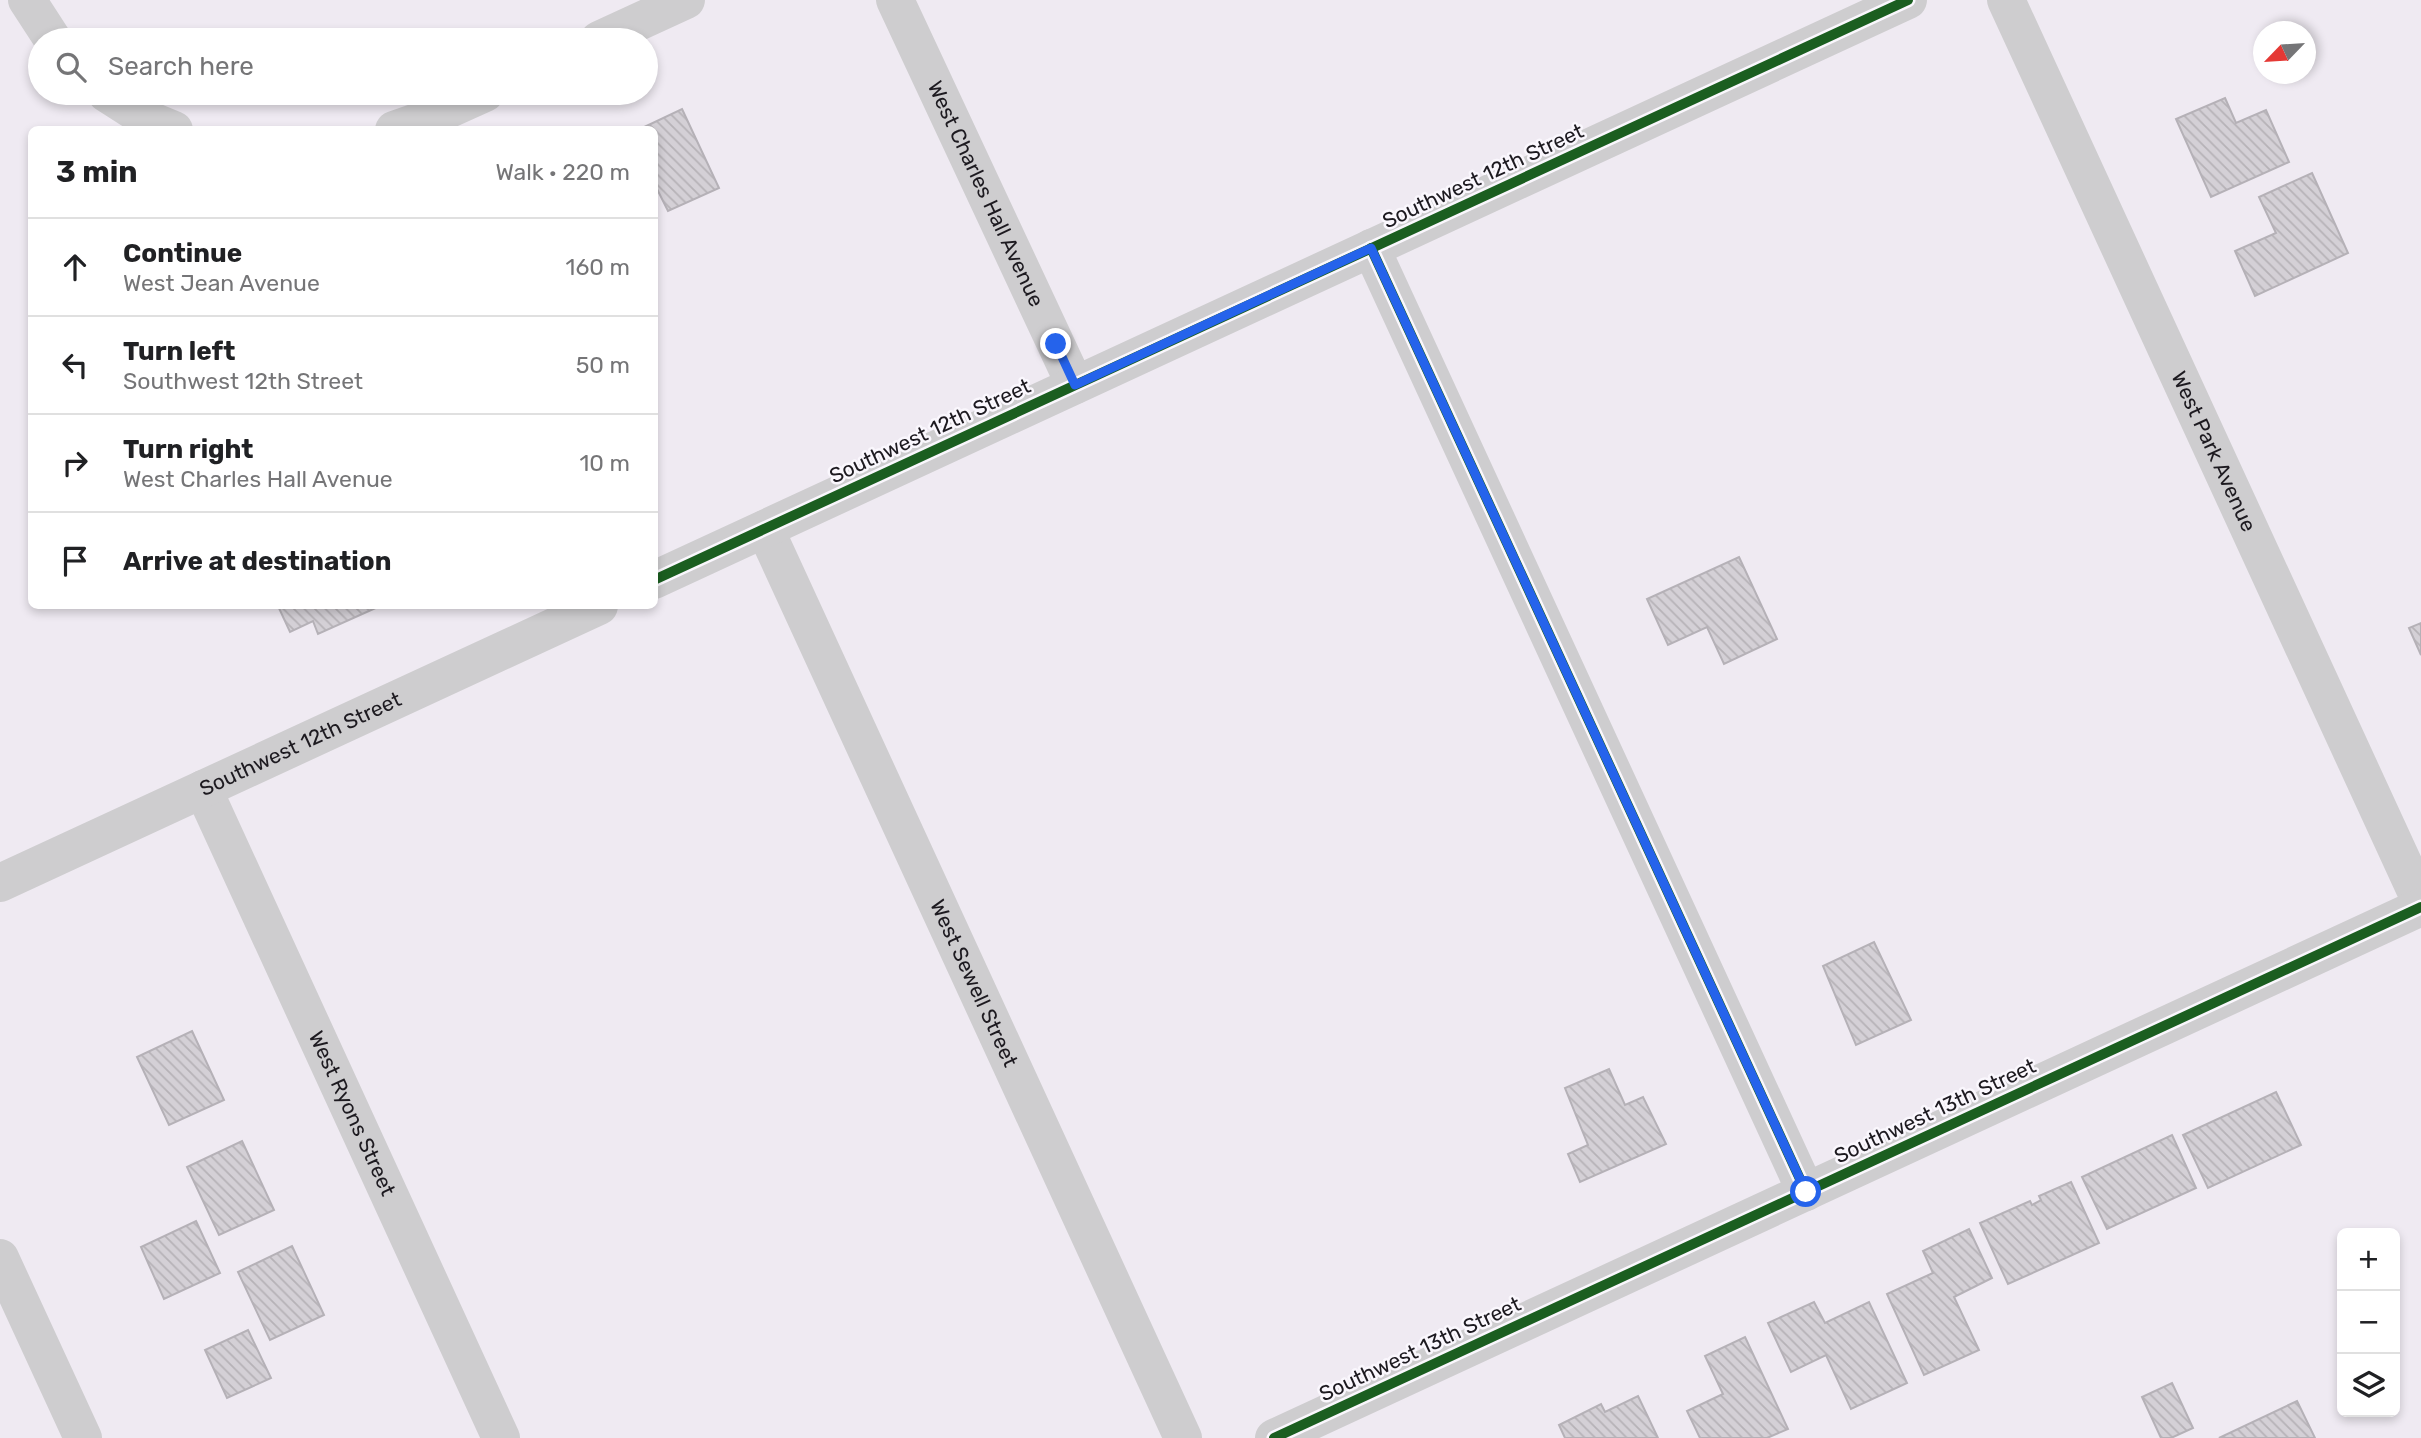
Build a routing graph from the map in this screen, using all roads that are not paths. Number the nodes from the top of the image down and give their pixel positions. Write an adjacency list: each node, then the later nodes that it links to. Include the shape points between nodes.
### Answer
1 (27, 0): 6 (street)
2 (687, 0): 7 (street)
3 (895, 0): 13 (street, West Charles Hall Avenue)
4 (1908, 0): 12 (street, Southwest 12th Street)
5 (2006, 0): 19 (street, West Park Avenue)
6 (45, 28)
7 (625, 28)
8 (123, 105): 10 (street)
9 (458, 105): 11 (street)
10 (153, 126)
11 (405, 126)
12 (1371, 248): 13 (street, Southwest 12th Street); 21 (street)
13 (1075, 385): 14 (street, Southwest 12th Street)
14 (765, 529): 15 (street, Southwest 12th Street); 25 (street, West Sewell Street)
15 (658, 578)
16 (593, 609): 17 (street, Southwest 12th Street)
17 (203, 789): 18 (street, Southwest 12th Street); 24 (street, West Ryons Street)
18 (0, 883)
19 (2421, 902)
20 (2421, 907): 21 (street, Southwest 13th Street)
21 (1806, 1192): 26 (street, Southwest 13th Street)
22 (0, 1258): 23 (street)
23 (83, 1438)
24 (501, 1438)
25 (1183, 1438)
26 (1274, 1438)

